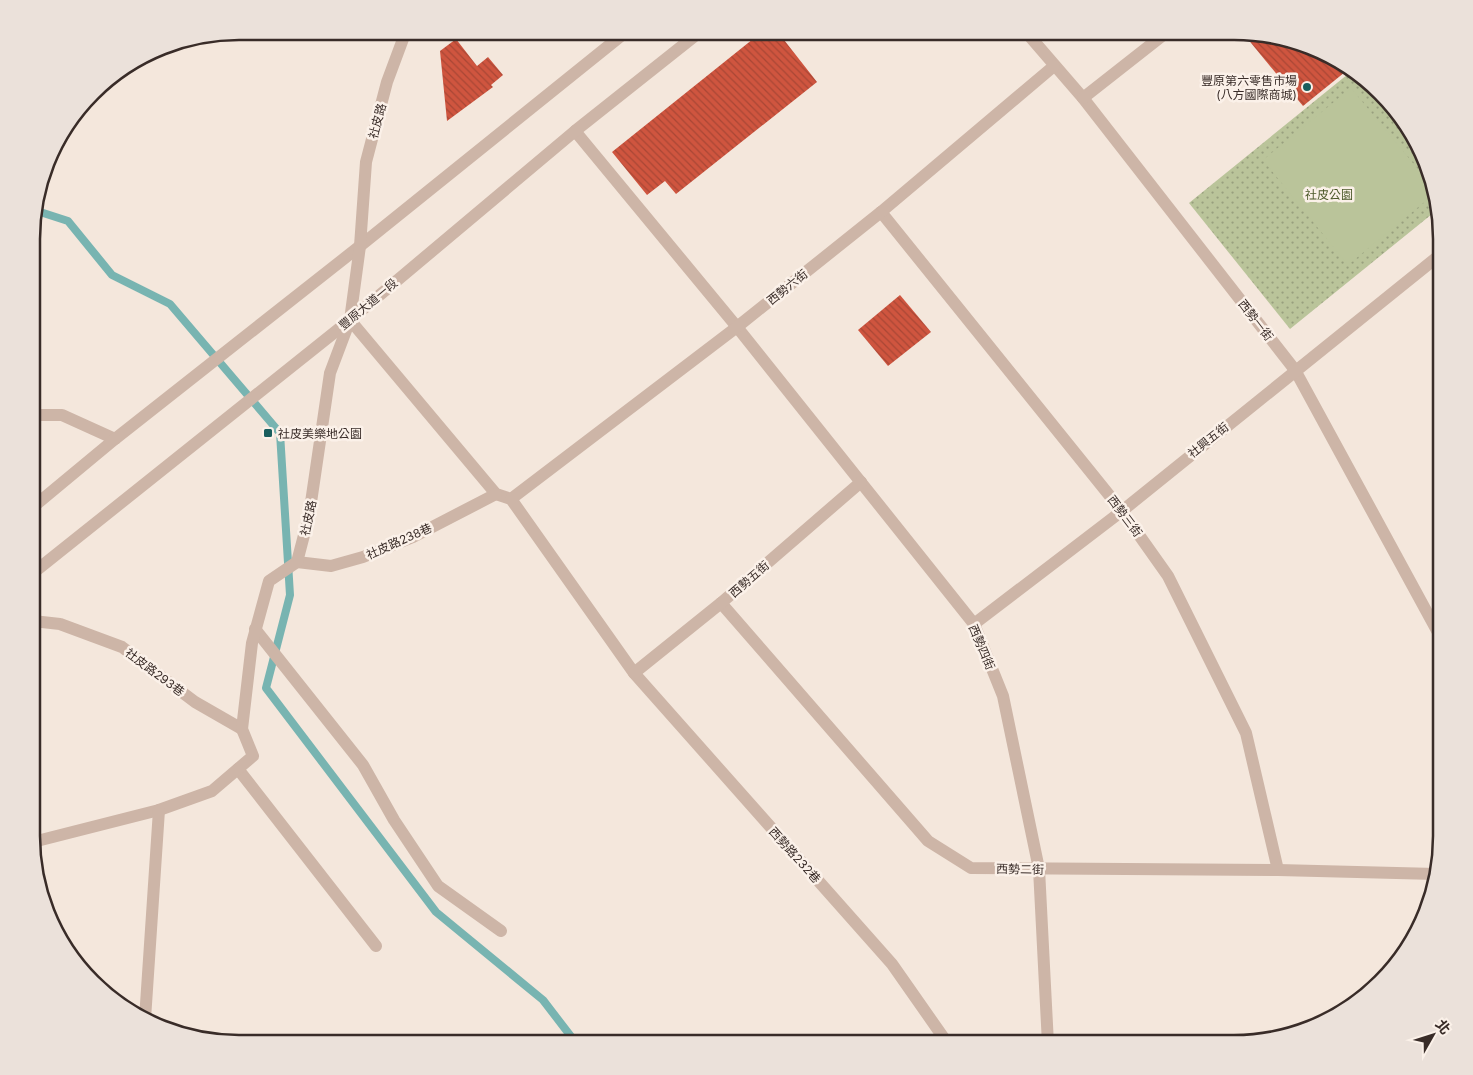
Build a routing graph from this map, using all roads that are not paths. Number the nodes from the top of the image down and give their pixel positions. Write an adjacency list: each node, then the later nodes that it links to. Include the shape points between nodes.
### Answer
1 (403, 40): 10 (street, 社皮路, via 366,162)
2 (616, 40): 10 (street)
3 (691, 40): 8 (street, 豐原大道一段)
4 (1033, 40): 6 (street, 西勢一街)
5 (1156, 40): 7 (street)
6 (1054, 66): 7 (street, 西勢一街); 9 (street, 西勢六街)
7 (1083, 98): 14 (street, 西勢一街)
8 (575, 131): 12 (street, 豐原大道一段); 13 (street, 西勢四街)
9 (881, 212): 13 (street, 西勢六街); 21 (street, 西勢三街)
10 (360, 246): 12 (street, 社皮路); 16 (street)
11 (1433, 260): 14 (street, 社興五街)
12 (350, 320): 18 (street); 22 (street, 社皮路, via 330,373 310,516); 23 (street, 豐原大道一段)
13 (736, 327): 17 (street, 西勢四街); 19 (street, 西勢六街)
14 (1295, 370): 21 (street, 社興五街); 26 (street, 西勢一街)
15 (40, 415): 16 (street, via 62,415)
16 (115, 439): 20 (street)
17 (861, 482): 24 (street, 西勢五街); 27 (street, 西勢四街)
18 (496, 494): 19 (street); 22 (street, 社皮路238巷, via 413,537 363,557 331,566)
19 (512, 499): 29 (street, 西勢路232巷)
20 (40, 501)
21 (1122, 510): 27 (street, 社興五街); 35 (street, 西勢三街, via 1168,576 1246,733)
22 (297, 562): 28 (street, via 269,582)
23 (40, 567)
24 (721, 603): 29 (street, 西勢五街); 34 (street, 西勢二街, via 928,841 970,868)
25 (40, 622): 30 (street, 社皮路293巷, via 60,624 122,647 195,702)
26 (1433, 623)
27 (974, 624): 34 (street, 西勢四街, via 1003,696)
28 (255, 629): 30 (street); 37 (street, via 363,765 394,820 438,886)
29 (634, 673): 40 (street, 西勢路232巷, via 892,964)
30 (242, 729): 31 (street, via 253,756)
31 (238, 769): 32 (street, via 212,791); 38 (street)
32 (159, 810): 33 (street); 39 (street)
33 (40, 840)
34 (1039, 869): 35 (street, 西勢二街); 41 (street, 西勢四街)
35 (1278, 870): 36 (street, 西勢二街)
36 (1429, 874)
37 (501, 931)
38 (376, 946)
39 (146, 1011)
40 (942, 1035)
41 (1048, 1035)

